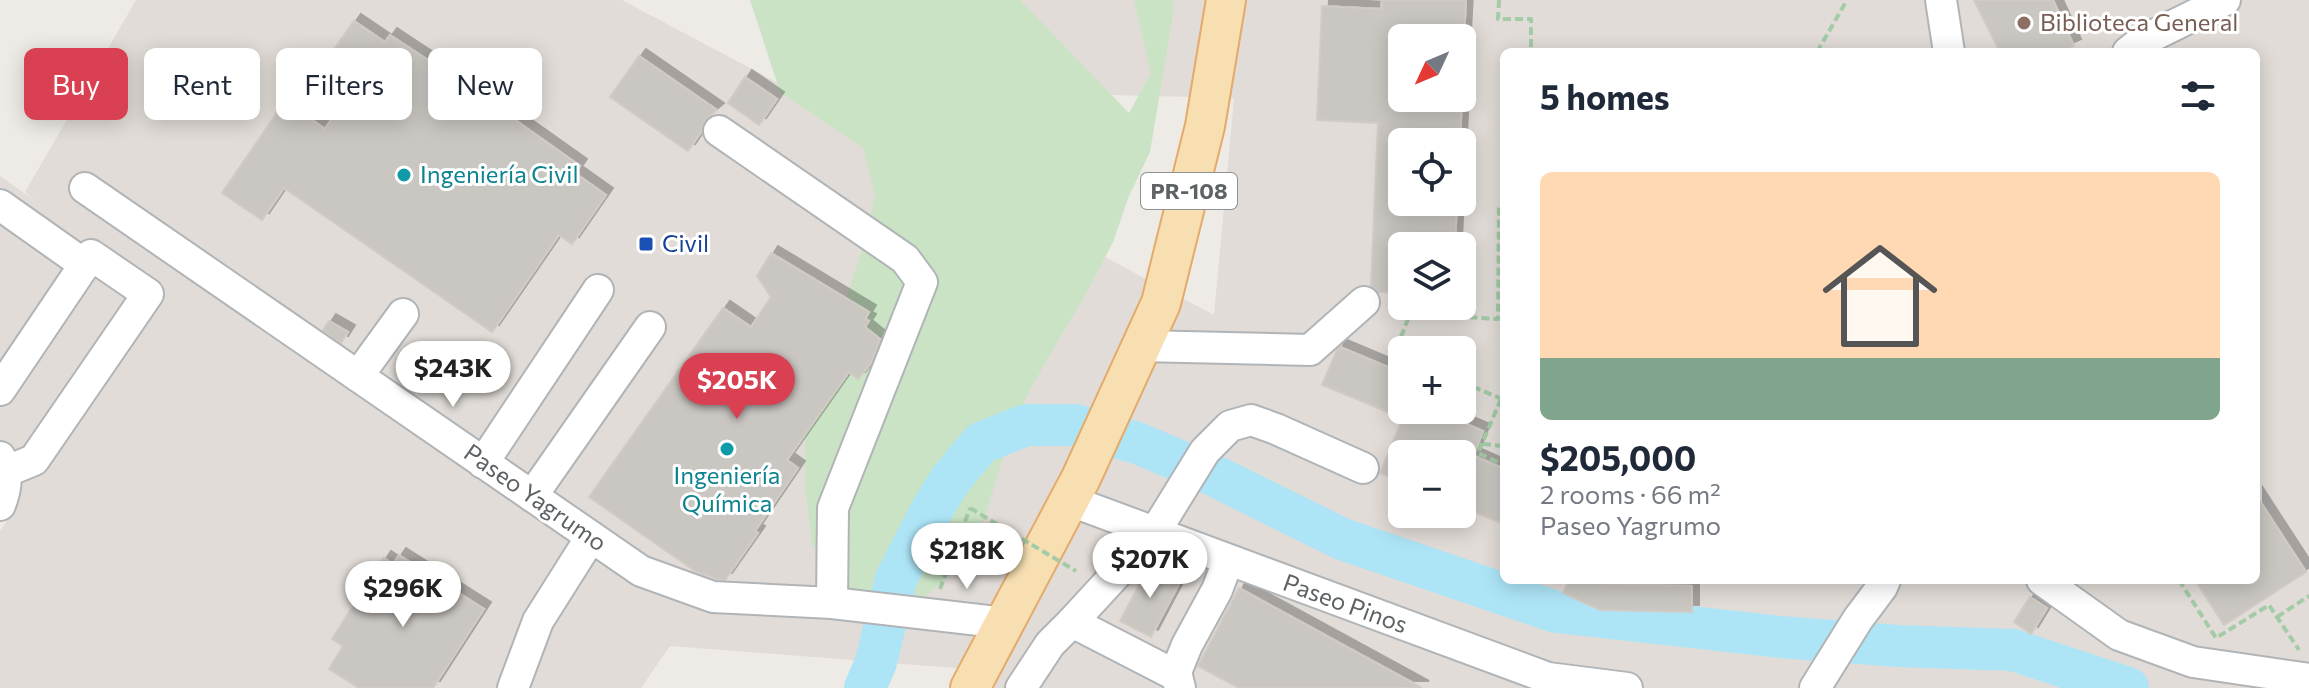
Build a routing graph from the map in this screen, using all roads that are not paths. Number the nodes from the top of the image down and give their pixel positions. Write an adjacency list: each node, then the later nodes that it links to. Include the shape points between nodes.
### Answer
1 (1226, 0): 14 (main road, PR-108, via 1205,126 1161,303)
2 (1941, 0): 4 (street)
3 (2225, 0): 5 (street)
4 (1948, 48)
5 (2133, 48)
6 (719, 131): 28 (street, via 905,259 922,282 833,508)
7 (85, 188): 15 (street, Paseo Yagrumo)
8 (0, 205): 9 (street)
9 (85, 265): 16 (street); 18 (street, via 91,255 148,294 34,460)
10 (598, 290): 17 (street)
11 (1364, 302): 14 (street, via 1310,350)
12 (403, 314): 15 (street)
13 (650, 327): 21 (street)
14 (1135, 360): 20 (main road, PR-108)
15 (358, 376): 17 (street, Paseo Yagrumo)
16 (0, 390)
17 (483, 463): 21 (street, Paseo Yagrumo)
18 (3, 464): 22 (street, via 6,490)
19 (1363, 468): 23 (street, via 1251,420 1230,426 1205,451)
20 (1074, 489): 23 (street, Paseo Pinos); 30 (main road, PR-108)
21 (532, 496): 24 (street, Paseo Yagrumo)
22 (0, 505)
23 (1155, 532): 25 (street, Paseo Pinos); 29 (street)
24 (591, 537): 28 (street, Paseo Yagrumo, via 641,571 713,597); 34 (street, via 538,621)
25 (1228, 561): 32 (street, via 1176,672); 37 (street, Paseo Pinos, via 1548,678)
26 (1887, 584): 33 (street, via 1858,619)
27 (2048, 584): 31 (street, via 2119,635 2193,662)
28 (832, 603): 30 (street, Paseo Yagrumo)
29 (1072, 622): 32 (street); 36 (street)
30 (1005, 623): 35 (main road, PR-108)
31 (2305, 679)
32 (1179, 682)
33 (1817, 685)
34 (513, 688)
35 (970, 688)
36 (1021, 688)
37 (1627, 688)

